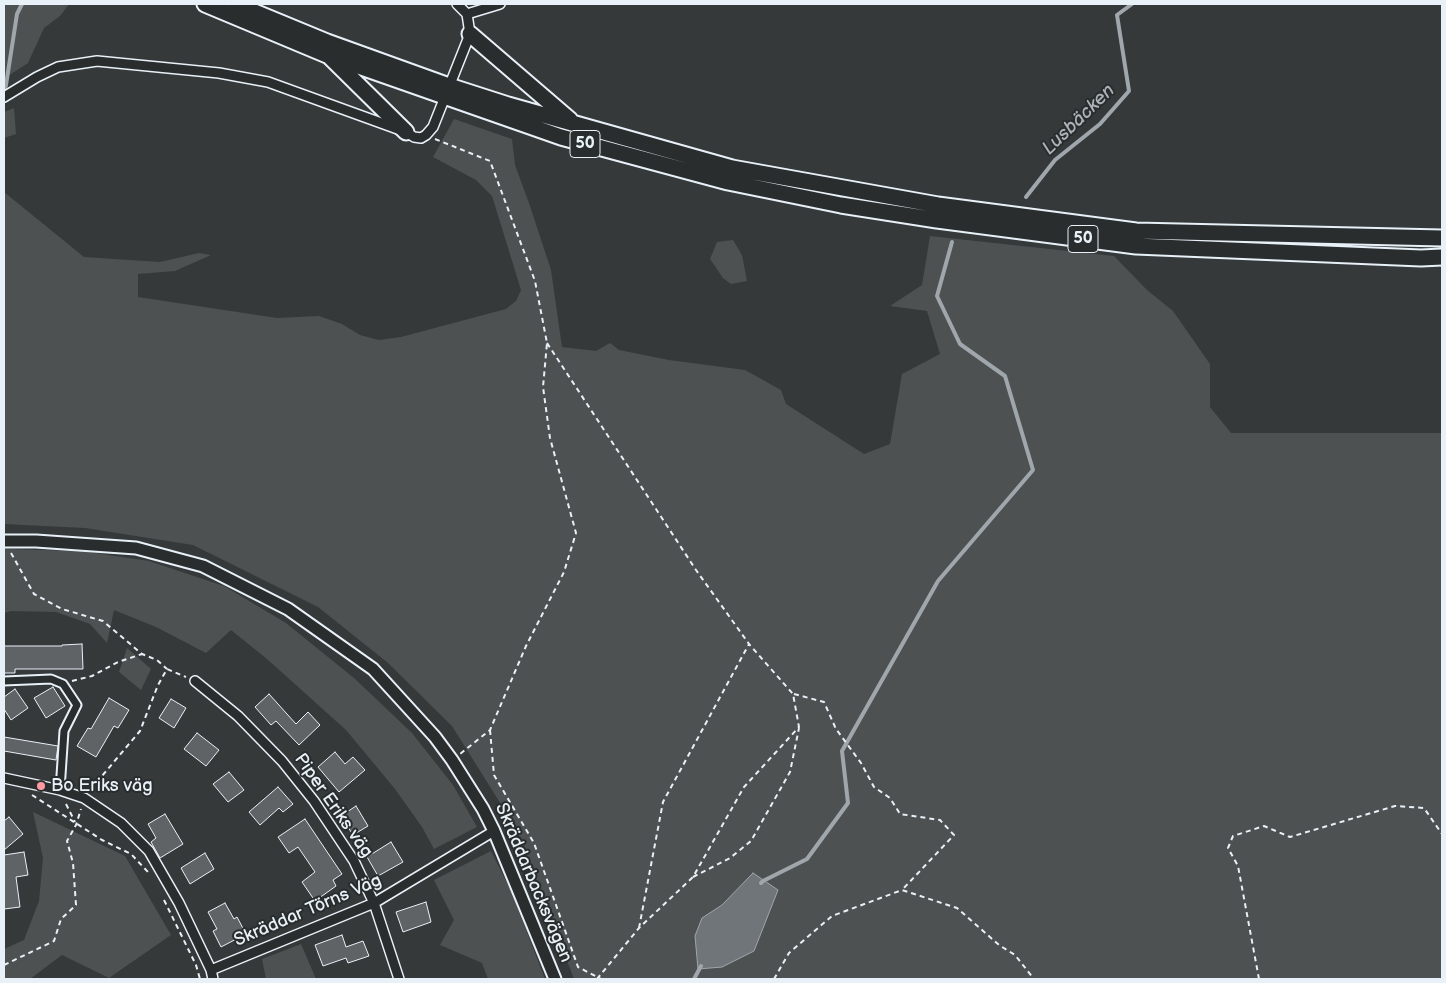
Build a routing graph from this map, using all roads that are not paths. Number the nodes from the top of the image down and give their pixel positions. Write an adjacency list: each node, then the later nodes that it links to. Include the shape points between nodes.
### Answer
1 (205, 4): 7 (highway, 50)
2 (234, 4): 8 (highway, 50)
3 (457, 4): 5 (street)
4 (500, 4): 5 (street)
5 (468, 14): 6 (street)
6 (470, 34): 8 (street); 10 (highway)
7 (327, 55): 8 (highway, 50); 11 (highway)
8 (447, 91): 10 (highway, 50); 11 (street, via 433,127 426,135 414,137); 13 (highway, 50, via 561,137 728,182 841,205 1136,246)
9 (4, 97): 11 (street, via 58,67 97,61 219,73 268,82)
10 (574, 124): 12 (highway, 50, via 732,168 938,205 1136,231)
11 (406, 132)
12 (1442, 238)
13 (1442, 257)
14 (4, 541): 19 (street, Skräddarbacksvägen, via 136,548 203,566 288,609 373,669 435,737)
15 (4, 681): 18 (street, via 51,679 62,684 77,705 64,731)
16 (196, 681): 20 (street, Piper Eriks väg, via 238,716 282,761 314,801 354,861)
17 (4, 778): 18 (street)
18 (60, 790): 21 (street, via 84,798 121,824 148,851 179,903)
19 (494, 831): 20 (street, Skräddar Törns Väg); 23 (street, Skräddarbacksvägen)
20 (374, 903): 21 (street, Skräddar Törns Väg); 22 (street, Piper Eriks väg)
21 (212, 975)
22 (399, 979)
23 (555, 979)

